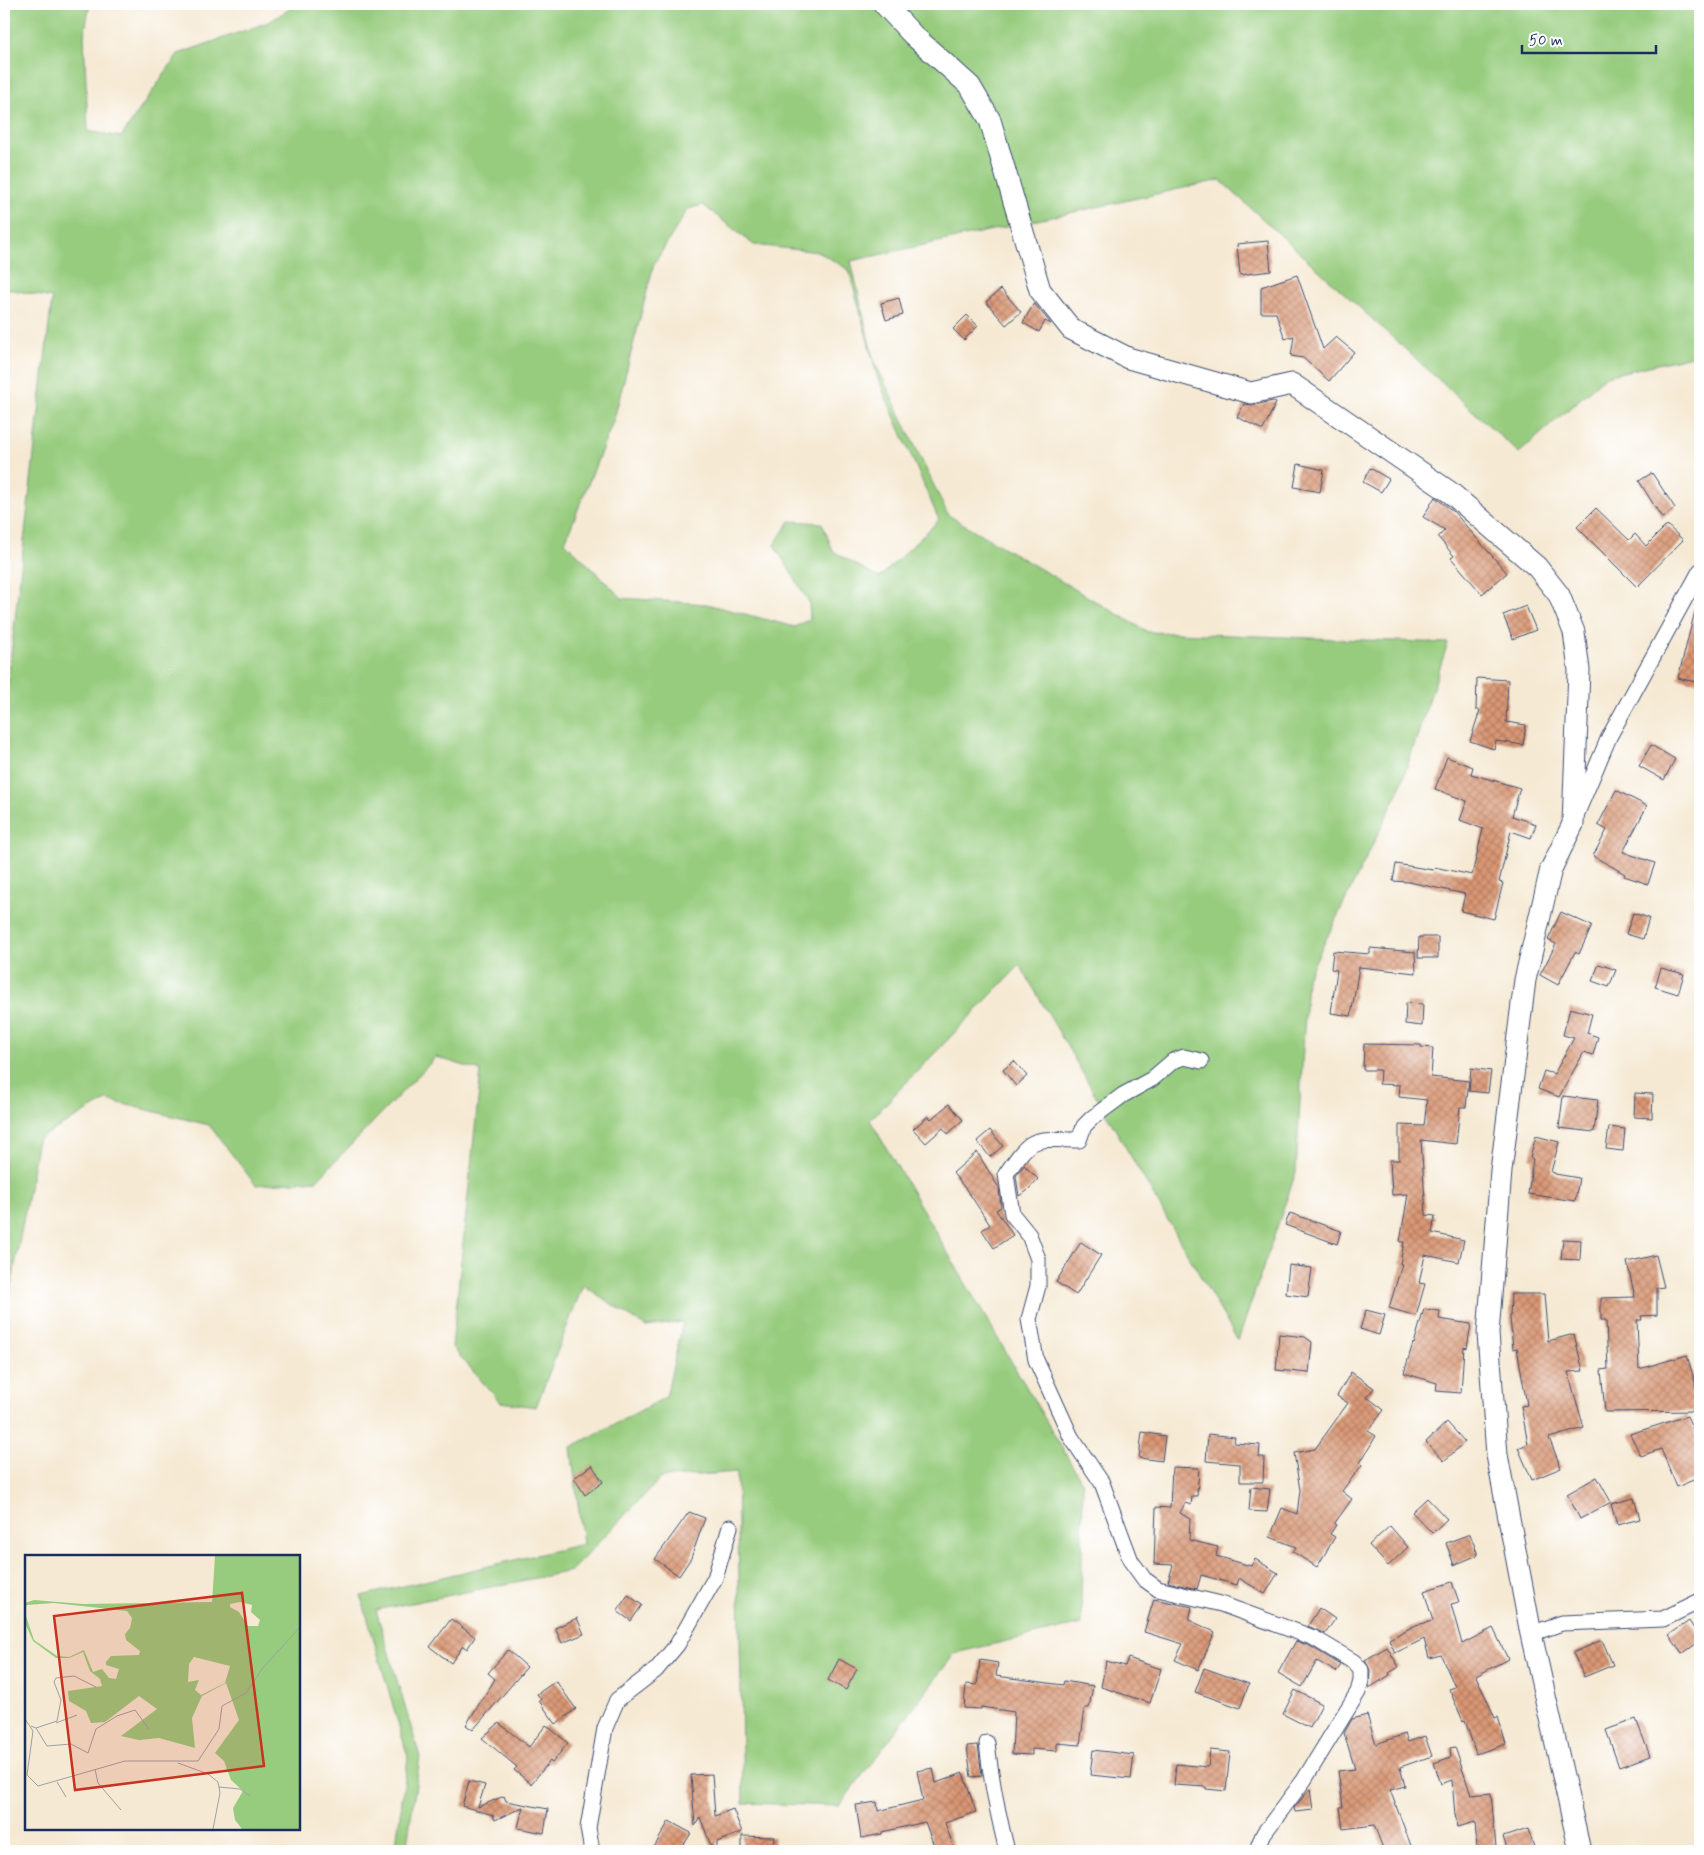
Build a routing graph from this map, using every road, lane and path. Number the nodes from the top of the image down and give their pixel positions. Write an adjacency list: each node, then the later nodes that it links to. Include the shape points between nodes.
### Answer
1 (884, 4): 3 (main road, via 970,86 990,120 1040,290 1071,329 1128,358 1250,393 1292,384 1451,493 1537,567 1559,595 1574,632 1579,670)
2 (1700, 571): 3 (street, via 1609,737)
3 (1573, 824): 7 (main road, via 1551,870 1525,980 1501,1171 1488,1333 1497,1455)
4 (1201, 1061): 11 (street, via 1184,1057 1173,1061 1152,1079 1092,1118 1084,1126 1079,1140 1036,1140 1023,1149 1006,1174 1012,1214 1029,1236 1038,1259 1038,1286 1030,1319 1036,1360 1072,1437 1102,1482 1131,1561 1144,1579 1158,1589 1222,1604 1314,1638 1354,1662 1361,1670 1358,1692 1304,1780 1264,1833 1259,1844)
5 (730, 1527): 9 (street, via 715,1578 677,1645 656,1670 617,1700 604,1728 588,1828)
6 (1700, 1601): 7 (street, via 1663,1620 1562,1623)
7 (1531, 1634): 12 (main road)
8 (987, 1742): 10 (street, via 990,1773)
9 (592, 1851)
10 (1007, 1851)
11 (1262, 1851)
12 (1580, 1851)

